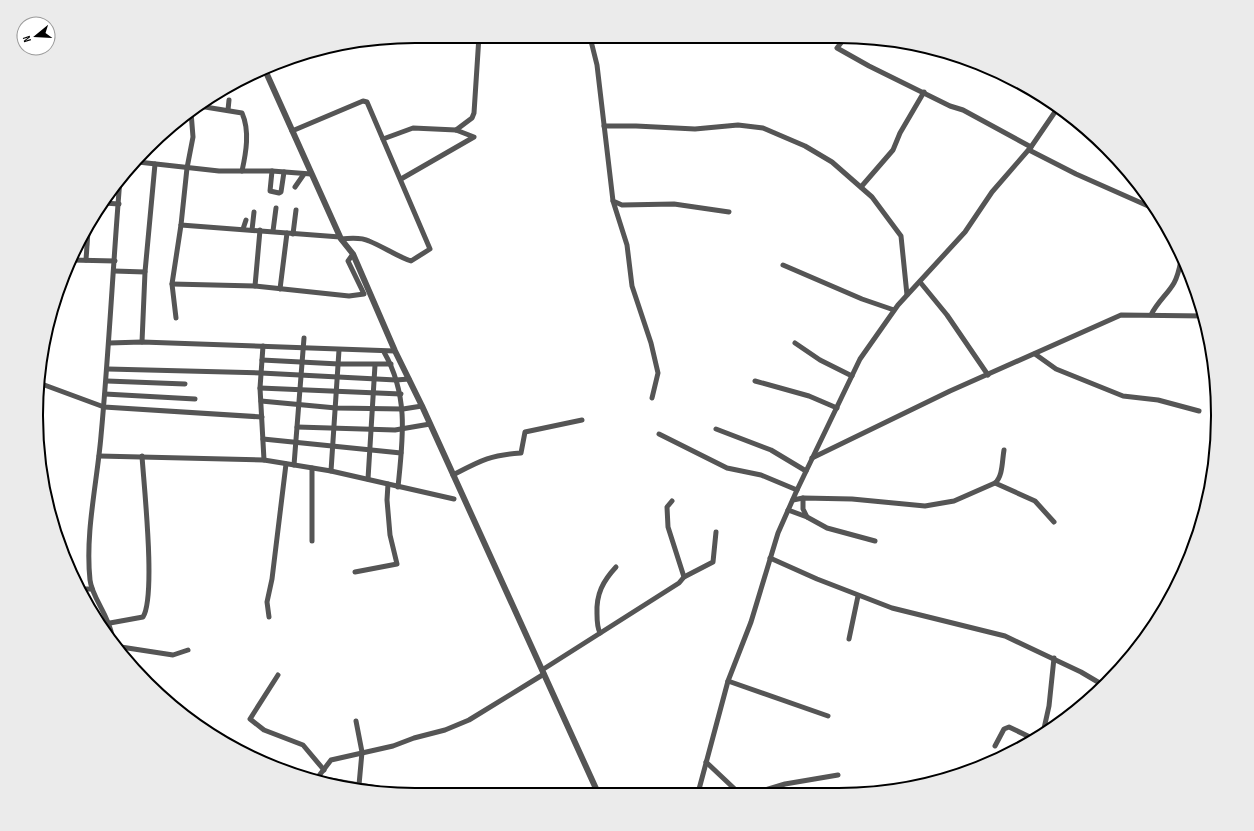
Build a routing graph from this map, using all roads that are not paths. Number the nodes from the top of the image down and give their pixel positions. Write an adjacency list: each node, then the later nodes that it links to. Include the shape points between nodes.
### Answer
1 (479, 43): 12 (street, via 474,113 472,118)
2 (592, 43): 11 (street, via 597,65)
3 (841, 43): 5 (street, via 837,48)
4 (266, 74): 13 (street)
5 (924, 92): 15 (street); 26 (street, via 893,150)
6 (229, 100): 8 (street)
7 (207, 107): 8 (street)
8 (228, 110): 19 (street, via 242,113 246,122)
9 (1054, 113): 15 (street)
10 (192, 118): 18 (street, via 193,137)
11 (604, 126): 26 (street, via 695,129 738,125 763,128 805,146 832,162); 28 (street)
12 (456, 130): 14 (street, via 414,128); 24 (street, via 474,137)
13 (292, 131): 14 (street, via 365,101); 23 (street)
14 (384, 140): 24 (street)
15 (1030, 148): 31 (street, via 1076,174); 53 (street, via 992,192 965,232)
16 (142, 162): 17 (street)
17 (155, 164): 18 (street); 52 (street)
18 (187, 168): 19 (street); 37 (street)
19 (242, 171): 20 (street)
20 (272, 171): 21 (street); 21 (street, via 270,191 279,193)
21 (284, 172): 22 (street)
22 (304, 174): 23 (street); 25 (street)
23 (311, 174): 43 (street)
24 (401, 179): 43 (street, via 430,249 412,261 396,256 368,240)
25 (295, 187)
26 (861, 187): 57 (street, via 872,196 901,236)
27 (119, 190): 30 (street)
28 (613, 201): 35 (street, via 622,205 674,204); 96 (street, via 627,245 632,286 658,373)
29 (110, 203): 30 (street)
30 (118, 204): 48 (street)
31 (1145, 205)
32 (276, 208): 41 (street)
33 (296, 210): 42 (street)
34 (254, 212): 39 (street)
35 (729, 212)
36 (246, 220): 38 (street)
37 (181, 224): 38 (street); 54 (street)
38 (244, 229): 39 (street)
39 (252, 230): 40 (street)
40 (260, 230): 41 (street); 55 (street)
41 (273, 231): 42 (street)
42 (290, 233): 43 (street); 56 (street)
43 (341, 238): 45 (street)
44 (87, 239): 47 (street)
45 (353, 254): 56 (street, via 348,260 364,294 349,296); 69 (street)
46 (77, 260): 47 (street)
47 (86, 260): 48 (street)
48 (115, 261): 51 (street)
49 (783, 265): 58 (street)
50 (1180, 266): 59 (street, via 1173,284)
51 (114, 271): 52 (street); 64 (street)
52 (145, 272): 63 (street)
53 (920, 282): 57 (street); 79 (street, via 947,315)
54 (172, 284): 55 (street); 61 (street)
55 (255, 286): 56 (street)
56 (280, 289)
57 (907, 296): 58 (street)
58 (894, 310): 81 (street, via 860,359)
59 (1151, 315): 60 (street); 71 (street, via 1121,315)
60 (1197, 316)
61 (176, 318)
62 (304, 338): 67 (street)
63 (142, 342): 64 (street); 66 (street)
64 (109, 343): 77 (street)
65 (795, 343): 81 (street, via 820,360)
66 (263, 346): 67 (street); 72 (street)
67 (303, 348): 68 (street); 73 (street)
68 (339, 350): 70 (street); 74 (street)
69 (395, 351): 70 (street); 84 (street)
70 (384, 352): 75 (street)
71 (1035, 354): 79 (street); 106 (street, via 1056,369 1123,396 1158,400)
72 (262, 360): 73 (street); 78 (street)
73 (302, 362): 74 (street); 80 (street)
74 (339, 364): 76 (street); 82 (street)
75 (391, 364): 76 (street); 85 (street)
76 (374, 365): 83 (street)
77 (108, 369): 78 (street); 87 (street)
78 (261, 373): 80 (street); 90 (street)
79 (988, 374): 124 (street)
80 (301, 376): 82 (street); 91 (street)
81 (852, 376): 104 (street)
82 (339, 377): 83 (street); 92 (street)
83 (374, 379): 85 (street); 93 (street)
84 (409, 379): 85 (street); 100 (street)
85 (396, 380): 95 (street)
86 (755, 381): 104 (street, via 809,396)
87 (107, 382): 88 (street); 94 (street)
88 (185, 384)
89 (44, 385): 102 (street)
90 (260, 388): 91 (street); 98 (street)
91 (300, 390): 92 (street); 99 (street)
92 (337, 392): 93 (street); 103 (street)
93 (374, 393): 95 (street); 101 (street)
94 (104, 394): 97 (street); 102 (street)
95 (401, 394): 105 (street)
96 (652, 398)
97 (194, 399)
98 (261, 401): 99 (street); 107 (street)
99 (298, 405): 103 (street); 110 (street)
100 (422, 406): 105 (street); 109 (street)
101 (371, 407): 103 (street); 105 (street); 112 (street)
102 (104, 408): 107 (street); 122 (street)
103 (336, 408): 111 (street)
104 (837, 408): 124 (street)
105 (403, 409): 113 (street)
106 (1199, 412)
107 (262, 417): 116 (street)
108 (582, 420): 131 (street, via 525,432 521,453 498,454)
109 (430, 424): 113 (street); 131 (street)
110 (298, 427): 111 (street); 117 (street)
111 (335, 428): 112 (street); 118 (street)
112 (371, 429): 113 (street); 120 (street)
113 (402, 429): 121 (street)
114 (716, 429): 130 (street, via 771,450)
115 (659, 434): 136 (street, via 727,468 761,475)
116 (263, 439): 117 (street); 125 (street)
117 (296, 444): 118 (street); 127 (street)
118 (334, 447): 120 (street); 129 (street)
119 (1004, 450): 134 (street, via 999,480)
120 (371, 451): 121 (street); 132 (street)
121 (401, 453): 135 (street)
122 (99, 456): 123 (street); 152 (street, via 91,526)
123 (142, 456): 125 (street); 155 (street, via 150,585 146,612 143,617)
124 (812, 458): 130 (street)
125 (264, 460): 126 (street)
126 (286, 464): 127 (street); 154 (street, via 267,602)
127 (294, 465): 128 (street)
128 (312, 468): 129 (street); 145 (street)
129 (331, 471): 132 (street)
130 (806, 471): 136 (street)
131 (453, 475): 162 (street)
132 (368, 479): 133 (street)
133 (388, 484): 135 (street); 149 (street, via 390,535 397,564)
134 (995, 484): 137 (street, via 954,501 925,506 852,499); 143 (street, via 1035,501)
135 (398, 487): 138 (street)
136 (797, 490): 139 (street)
137 (803, 498): 139 (street); 142 (street, via 803,509)
138 (454, 499)
139 (793, 500): 141 (street)
140 (672, 501): 150 (street, via 667,507 668,527)
141 (788, 510): 142 (street); 147 (street)
142 (807, 517): 146 (street, via 827,528)
143 (1054, 522)
144 (716, 532): 150 (street, via 713,562)
145 (312, 541)
146 (876, 541)
147 (770, 558): 153 (street); 164 (street, via 751,622)
148 (616, 567): 157 (street, via 606,577 597,598)
149 (355, 572)
150 (684, 577): 157 (street, via 679,583)
151 (86, 589): 152 (street)
152 (92, 589): 155 (street)
153 (858, 596): 158 (street); 161 (street, via 906,612 1005,636)
154 (268, 617)
155 (110, 623): 156 (street)
156 (111, 629)
157 (600, 633): 162 (street)
158 (849, 639)
159 (124, 648): 160 (street, via 173,655)
160 (188, 650)
161 (1054, 658): 165 (street); 168 (street)
162 (543, 672): 171 (street, via 469,720 393,746); 177 (street)
163 (278, 675): 173 (street, via 250,720 264,730 303,745)
164 (728, 680): 166 (street); 172 (street)
165 (1098, 682)
166 (828, 716)
167 (356, 721): 171 (street)
168 (1045, 725)
169 (1028, 736): 170 (street, via 1008,727 1004,729)
170 (995, 746)
171 (362, 752): 173 (street, via 331,760); 176 (street)
172 (706, 762): 178 (street); 179 (street)
173 (324, 770): 174 (street)
174 (320, 775)
175 (838, 775): 180 (street)
176 (359, 784)
177 (596, 788)
178 (699, 788)
179 (734, 788)
180 (771, 788)

